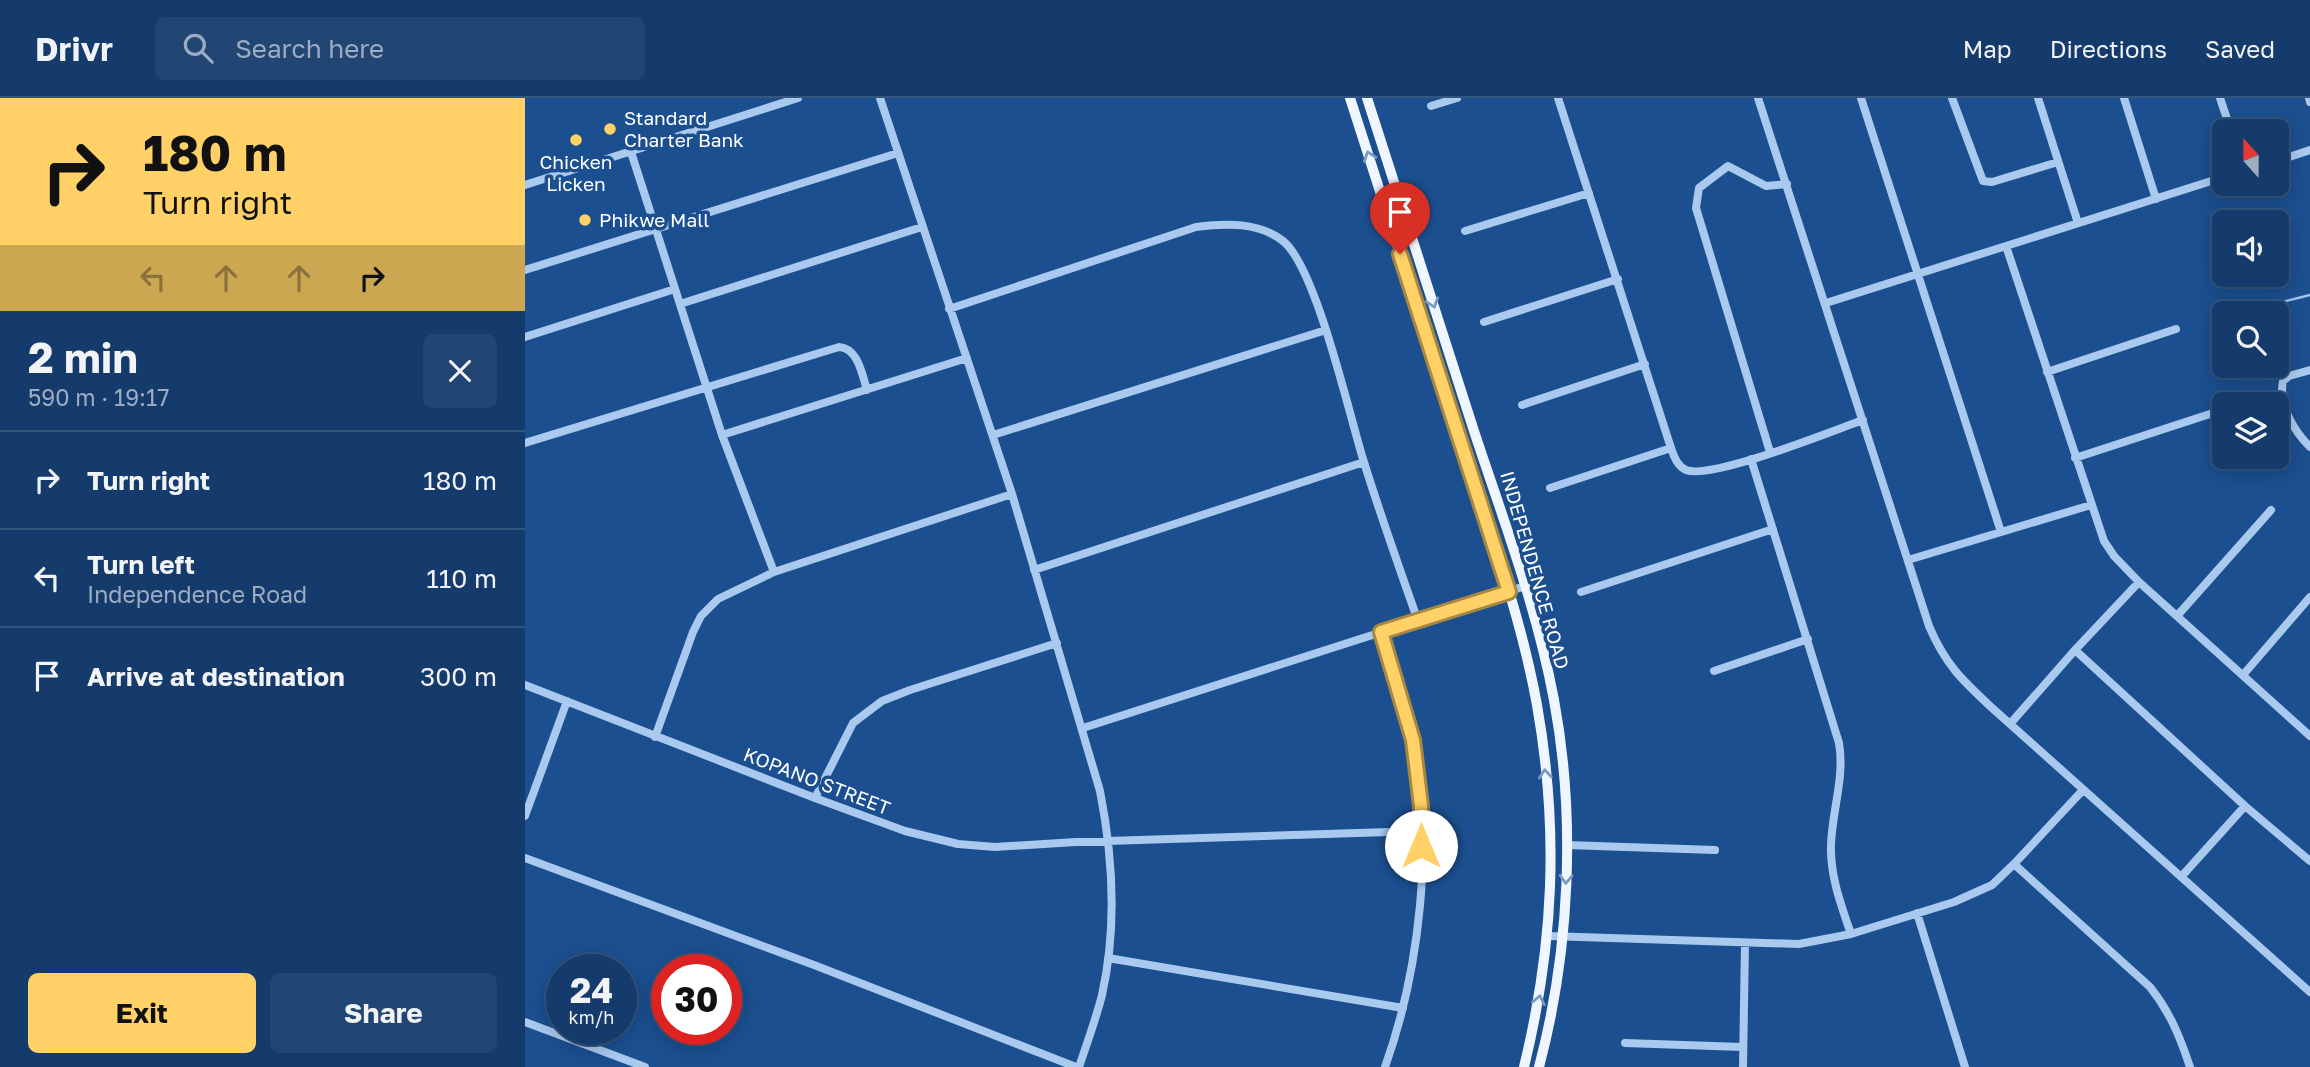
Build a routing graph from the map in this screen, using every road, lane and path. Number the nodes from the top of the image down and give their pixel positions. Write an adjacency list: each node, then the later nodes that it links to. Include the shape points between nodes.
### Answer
1 (798, 98): 16 (street)
2 (880, 98): 17 (street)
3 (1350, 98): 70 (main road, INDEPENDENCE ROAD, one-way to 3)
4 (1367, 98): 69 (main road, INDEPENDENCE ROAD, one-way to 69)
5 (1457, 98): 13 (street)
6 (1559, 98): 23 (street)
7 (1758, 98): 21 (street)
8 (1861, 98): 31 (street)
9 (1952, 98): 19 (street, via 1983,181)
10 (2038, 98): 19 (street)
11 (2125, 98): 24 (street)
12 (2220, 98): 14 (street)
13 (1431, 106)
14 (2227, 119)
15 (2310, 150): 18 (street)
16 (631, 152): 22 (street); 26 (street)
17 (898, 153): 26 (street); 27 (street)
18 (2289, 157)
19 (2058, 162): 25 (street)
20 (2212, 181): 24 (street)
21 (1787, 184): 34 (street); 55 (street, via 1766,186 1728,166 1699,188 1696,208)
22 (525, 185)
23 (1589, 193): 28 (street); 32 (street)
24 (2156, 199): 25 (street)
25 (2078, 223): 29 (street)
26 (656, 228): 30 (street); 33 (street)
27 (922, 228): 35 (street); 36 (street)
28 (1465, 231)
29 (2006, 246): 31 (street); 44 (street)
30 (525, 271)
31 (1917, 275): 34 (street); 64 (street)
32 (1618, 279): 37 (street); 42 (street)
33 (675, 289): 35 (street); 40 (street)
34 (1826, 303): 49 (street)
35 (680, 304): 45 (street)
36 (949, 309): 39 (street, via 1164,236 1226,224 1254,227 1289,247 1308,281); 41 (street)
37 (1484, 322)
38 (2176, 329): 44 (street)
39 (1325, 330): 51 (street); 58 (street)
40 (525, 337)
41 (967, 358): 46 (street); 51 (street)
42 (1645, 364): 47 (street); 54 (street)
43 (2310, 370): 53 (street, via 2289,376 2281,389 2294,426)
44 (2047, 372): 56 (street)
45 (707, 386): 46 (street, via 843,346 854,353); 50 (street); 52 (street)
46 (867, 390): 50 (street)
47 (1522, 405)
48 (2212, 413): 56 (street)
49 (1863, 420): 55 (street); 65 (street)
50 (723, 435): 67 (street)
51 (993, 435): 60 (street)
52 (525, 443)
53 (2310, 447)
54 (1671, 448): 57 (street, via 1679,465 1696,472); 59 (street)
55 (1770, 452): 57 (street)
56 (2075, 458): 61 (street)
57 (1751, 459): 63 (street)
58 (1364, 462): 66 (street); 74 (street)
59 (1550, 488)
60 (1012, 494): 66 (street); 67 (street)
61 (2091, 505): 64 (street); 68 (street, via 2104,541)
62 (2271, 510): 73 (street)
63 (1773, 529): 71 (street); 76 (street)
64 (2001, 532): 65 (street)
65 (1907, 561): 83 (street, via 1945,660)
66 (1034, 570): 77 (street)
67 (774, 572): 86 (street, via 718,598 701,616)
68 (2139, 582): 73 (street); 78 (street)
69 (1525, 586): 70 (street); 93 (main road, INDEPENDENCE ROAD, via 1554,698)
70 (1509, 592): 74 (street); 101 (main road, INDEPENDENCE ROAD, one-way to 70, via 1551,873 1543,747)
71 (1581, 592)
72 (2310, 597): 80 (street)
73 (2177, 616): 80 (street)
74 (1417, 621): 75 (street)
75 (1381, 632): 84 (street); 91 (street, via 1413,740)
76 (1808, 639): 79 (street); 100 (street, via 1840,749 1832,864)
77 (1057, 642): 84 (street); 88 (street, via 882,701 853,723)
78 (2075, 649): 83 (street); 89 (street)
79 (1714, 671)
80 (2243, 675): 85 (street)
81 (525, 685): 82 (street, KOPANO STREET)
82 (567, 701): 86 (street, KOPANO STREET); 90 (street)
83 (2010, 724): 87 (street)
84 (1083, 728): 92 (street)
85 (2309, 733)
86 (655, 737): 88 (street, KOPANO STREET)
87 (2083, 790): 97 (street); 98 (street)
88 (815, 798): 92 (street, KOPANO STREET, via 905,831 958,844)
89 (2245, 807): 96 (street); 98 (street)
90 (525, 816)
91 (1421, 831): 92 (street, KOPANO STREET); 106 (street, via 1421,889)
92 (1109, 842): 104 (street)
93 (1566, 845): 94 (street); 102 (main road, INDEPENDENCE ROAD, one-way to 102)
94 (1715, 850)
95 (525, 858): 111 (street)
96 (2310, 861)
97 (2014, 864): 99 (street, via 1979,893); 117 (street, via 2150,987 2176,1026)
98 (2181, 877): 105 (street)
99 (1917, 913): 100 (street); 116 (street)
100 (1851, 934): 103 (street, via 1800,944)
101 (1548, 936): 102 (street); 113 (main road, INDEPENDENCE ROAD, one-way to 101)
102 (1563, 936): 103 (street); 114 (main road, INDEPENDENCE ROAD)
103 (1745, 943): 109 (street)
104 (1108, 958): 106 (street); 111 (street, via 1097,1014)
105 (2310, 992)
106 (1403, 1008): 112 (street)
107 (525, 1022): 110 (street)
108 (1625, 1043): 109 (street)
109 (1742, 1047): 115 (street)
110 (645, 1067)
111 (1078, 1067)
112 (1385, 1067)
113 (1524, 1067)
114 (1539, 1067)
115 (1742, 1067)
116 (1965, 1067)
117 (2190, 1067)

